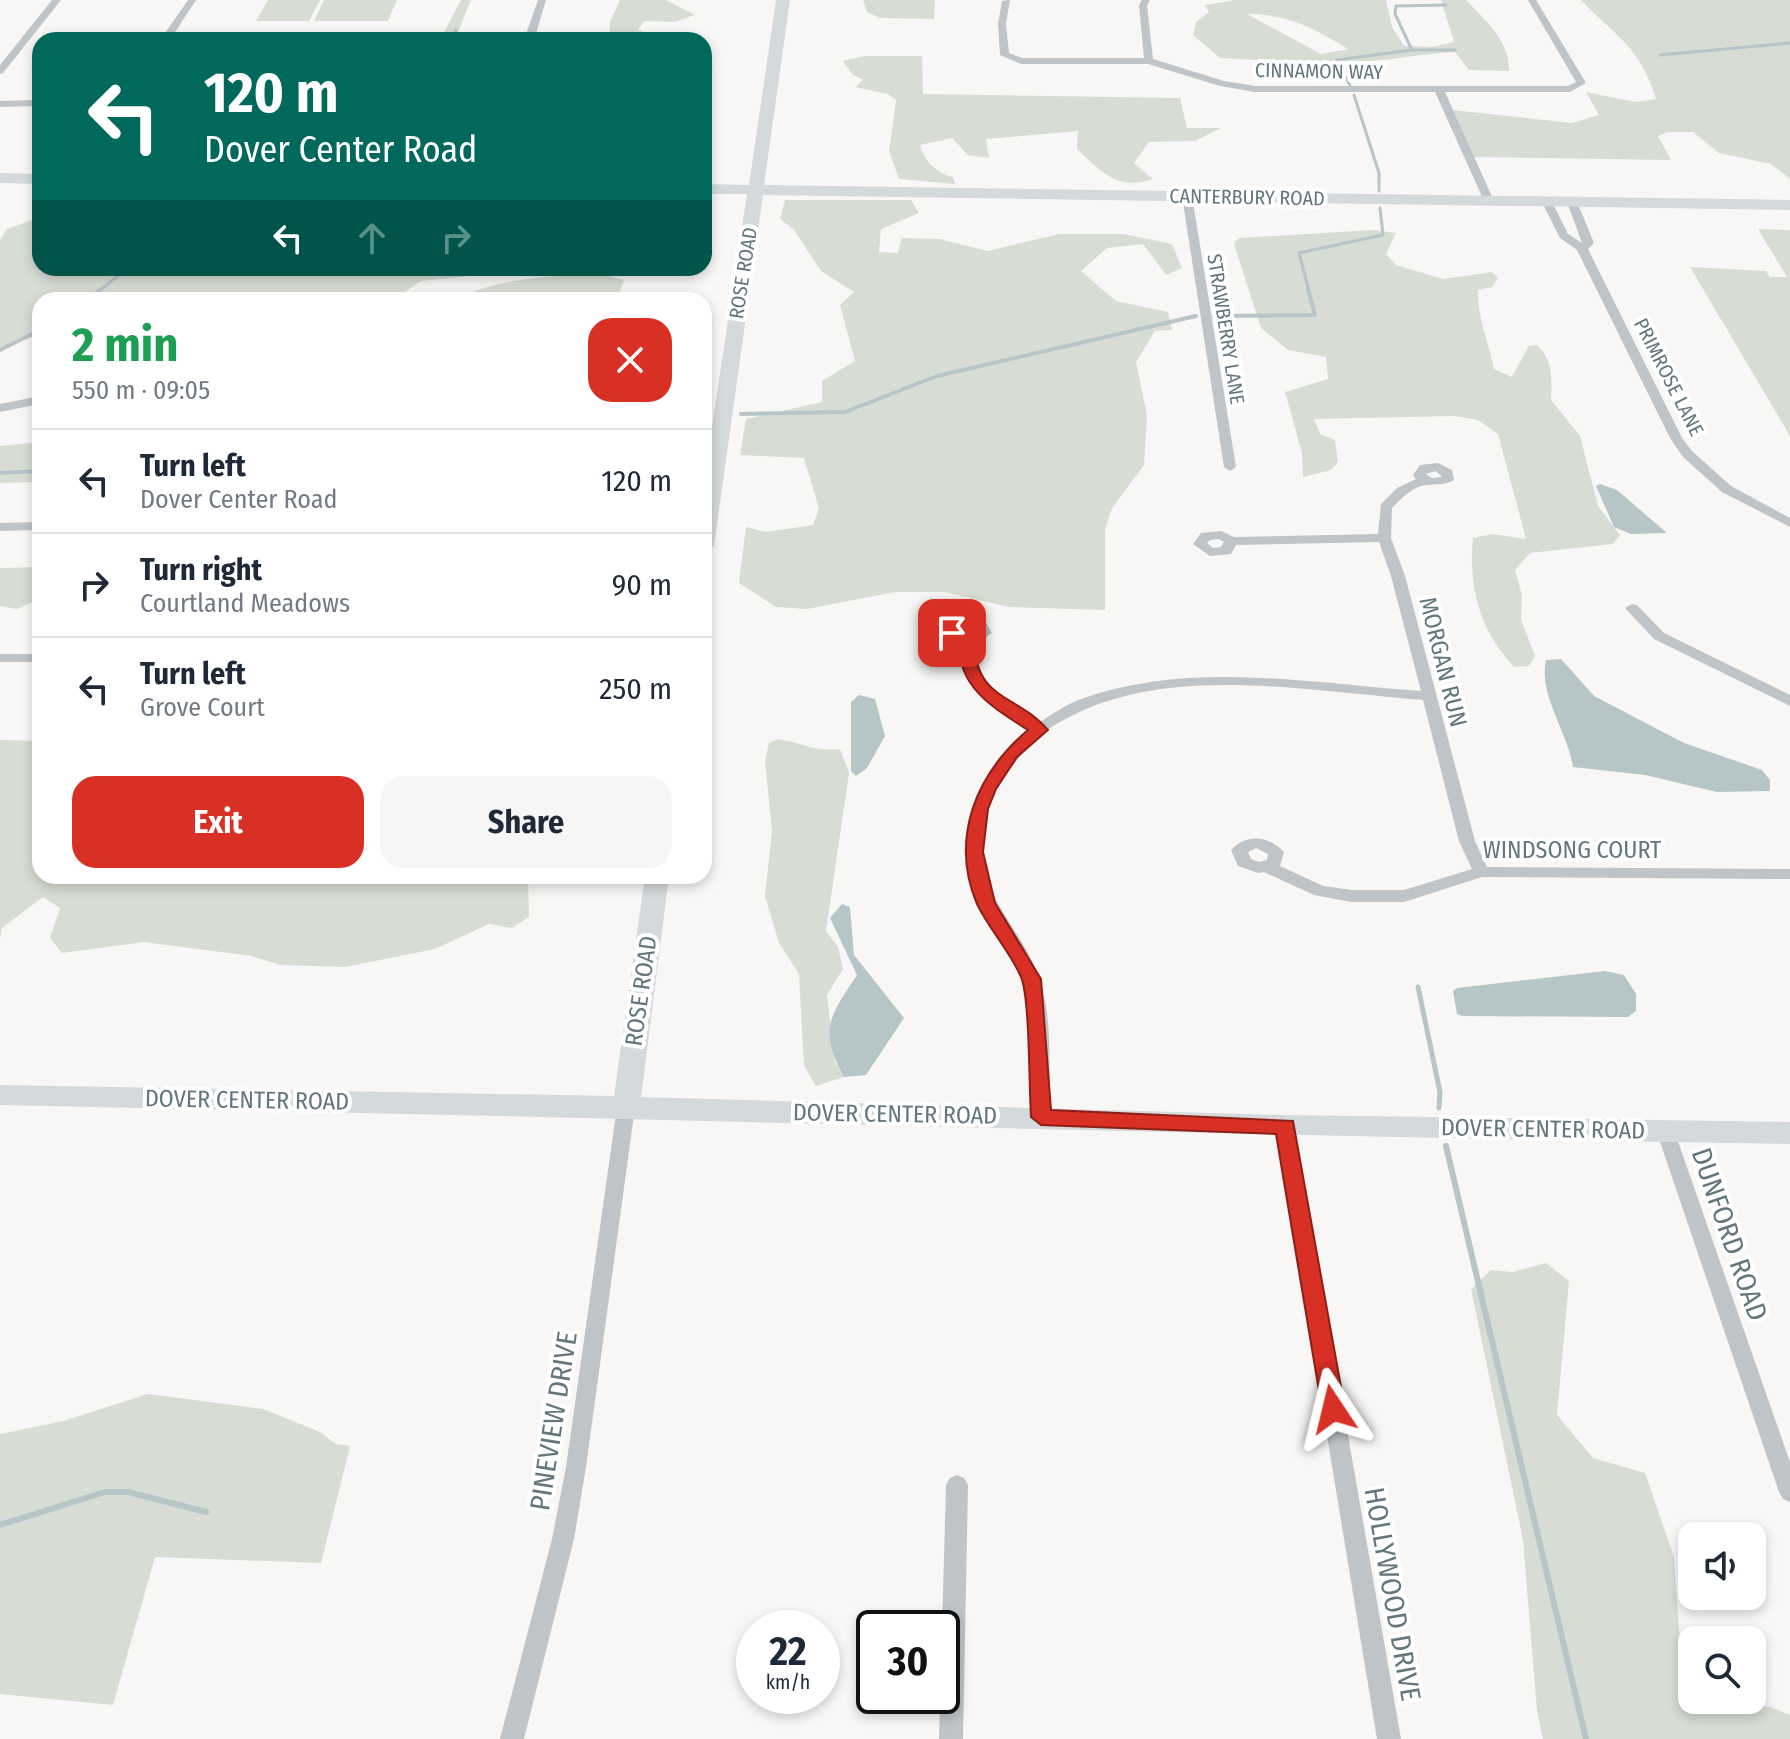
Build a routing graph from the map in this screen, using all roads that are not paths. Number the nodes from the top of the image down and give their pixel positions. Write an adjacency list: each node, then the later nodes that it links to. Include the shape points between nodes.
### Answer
1 (57, 0): 11 (street)
2 (192, 0): 8 (street)
3 (542, 0): 9 (street)
4 (783, 0): 18 (street, ROSE ROAD)
5 (1004, 0): 10 (street, CINNAMON WAY, via 1007,57)
6 (1146, 0): 10 (street)
7 (1532, 0): 12 (street, CINNAMON WAY, via 1581,83 1555,90)
8 (170, 32)
9 (532, 32)
10 (1149, 61): 12 (street, CINNAMON WAY, via 1255,89)
11 (0, 71)
12 (1439, 90): 20 (street)
13 (32, 103): 14 (street)
14 (0, 104)
15 (0, 178): 16 (street)
16 (32, 179)
17 (712, 189): 18 (street, CANTERBURY ROAD)
18 (755, 190): 19 (street, CANTERBURY ROAD); 29 (street, ROSE ROAD)
19 (1187, 196): 20 (street, CANTERBURY ROAD); 27 (street, STRAWBERRY LANE)
20 (1489, 201): 21 (street, CANTERBURY ROAD)
21 (1547, 202): 22 (street, CANTERBURY ROAD); 24 (street, PRIMROSE LANE, via 1564,236)
22 (1572, 202): 23 (street, CANTERBURY ROAD); 24 (street, PRIMROSE LANE, via 1588,234 1589,243)
23 (1790, 205)
24 (1582, 248): 30 (street, PRIMROSE LANE, via 1691,461 1712,482)
25 (32, 402): 26 (street)
26 (0, 408)
27 (1230, 467)
28 (1424, 480): 33 (street, via 1386,507)
29 (712, 490)
30 (1790, 523)
31 (32, 526): 32 (street)
32 (0, 527)
33 (1384, 538): 34 (street); 39 (street, MORGAN RUN)
34 (1231, 541)
35 (1632, 608): 40 (street, via 1659,636)
36 (967, 641): 41 (street, via 967,662 979,685)
37 (0, 658): 38 (street)
38 (32, 658)
39 (1428, 696): 41 (street, via 1254,680 1171,682 1071,709); 43 (street, MORGAN RUN, via 1467,841)
40 (1790, 701)
41 (1039, 730): 48 (street, via 1011,753 987,788 974,852 986,903 1032,979)
42 (1268, 867): 43 (street, WINDSONG COURT, via 1320,891 1352,896 1404,896)
43 (1481, 872): 44 (street, WINDSONG COURT)
44 (1790, 874)
45 (656, 884): 47 (street, ROSE ROAD)
46 (0, 1095): 47 (street, DOVER CENTER ROAD)
47 (626, 1107): 48 (street, DOVER CENTER ROAD); 54 (street, PINEVIEW DRIVE, via 576,1467)
48 (1041, 1117): 49 (street, DOVER CENTER ROAD)
49 (1285, 1126): 50 (street, DOVER CENTER ROAD); 56 (street, HOLLYWOOD DRIVE)
50 (1665, 1130): 51 (street, DOVER CENTER ROAD); 53 (street, DUNFORD ROAD)
51 (1790, 1133)
52 (957, 1485): 55 (street)
53 (1790, 1492)
54 (512, 1739)
55 (951, 1739)
56 (1389, 1739)

